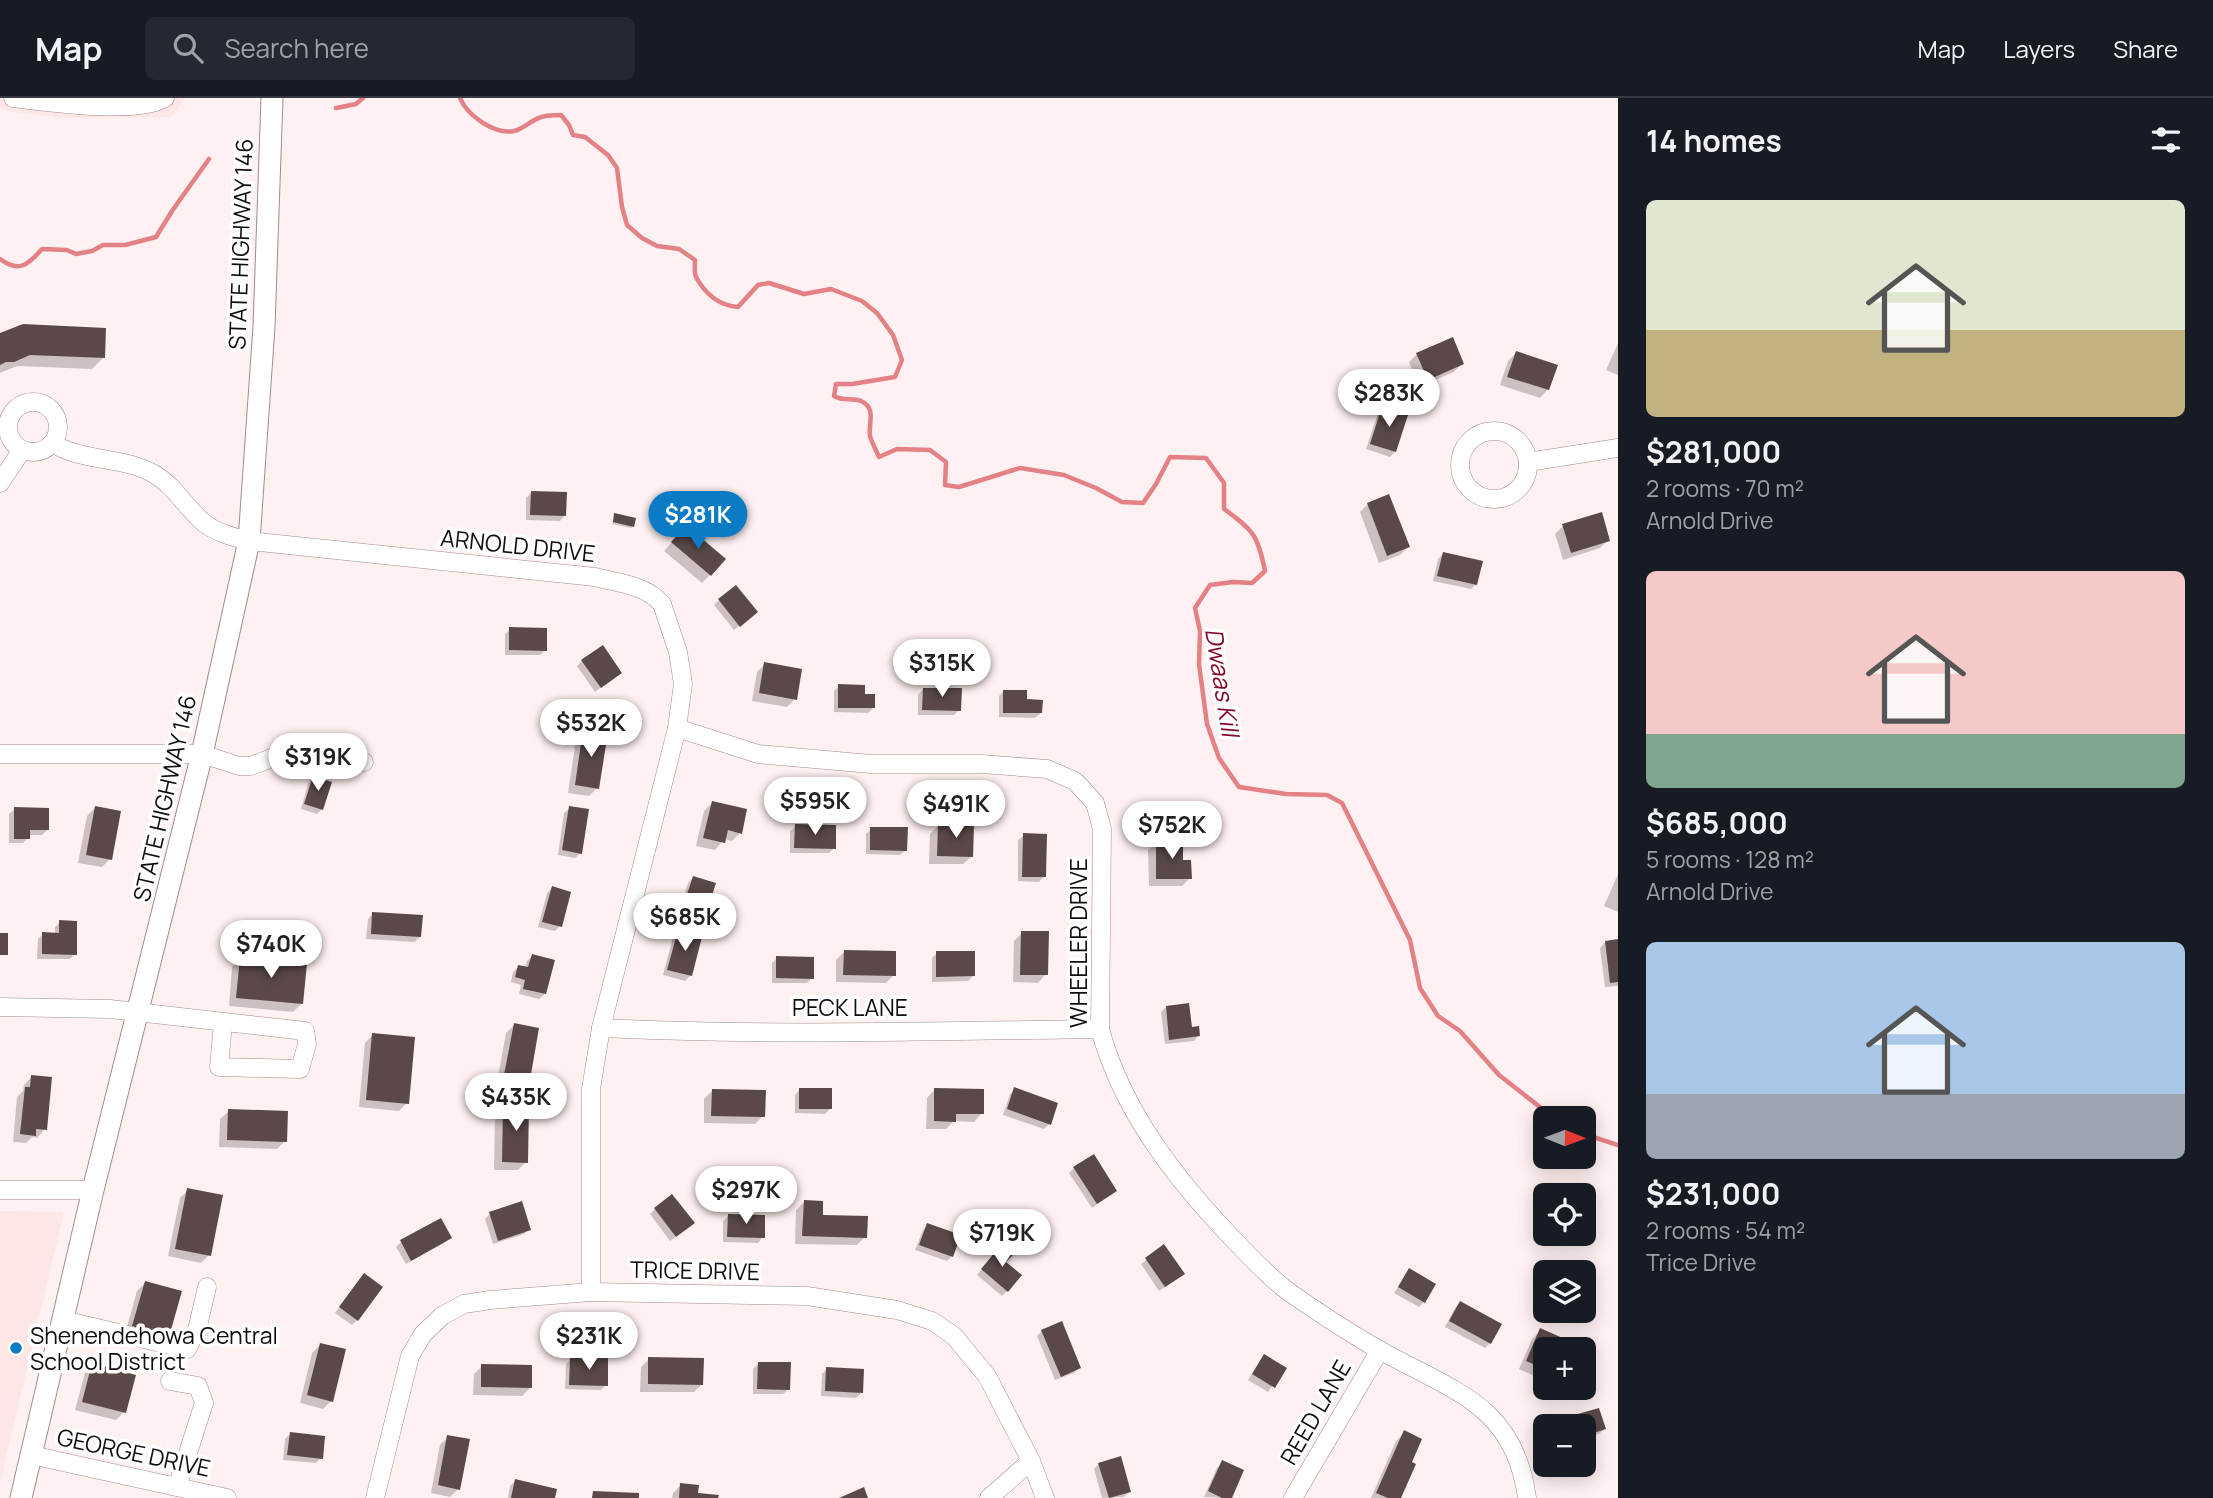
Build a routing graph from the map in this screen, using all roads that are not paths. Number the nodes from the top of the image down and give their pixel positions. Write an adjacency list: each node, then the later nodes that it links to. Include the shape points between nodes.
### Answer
1 (13, 98): 2 (street, via 100,107)
2 (165, 98)
3 (272, 98): 10 (main road, STATE HIGHWAY 146, via 264,327)
4 (4, 425): 5 (street, via 25,403 44,405 57,419); 7 (street)
5 (52, 443): 7 (street, via 41,451); 10 (street, ARNOLD DRIVE, via 146,470 170,486 204,523)
6 (1618, 448): 8 (street)
7 (22, 450): 9 (street)
8 (1528, 462)
9 (0, 483)
10 (248, 541): 11 (street, ARNOLD DRIVE, via 594,577 641,589 662,604 678,652 682,684); 13 (main road, STATE HIGHWAY 146)
11 (677, 728): 18 (street, ARNOLD DRIVE); 19 (street, WHEELER DRIVE, via 758,754 871,764 1047,769 1075,781 1096,803 1102,829)
12 (0, 754): 13 (street)
13 (202, 754): 14 (street, via 239,766 292,750); 16 (main road, STATE HIGHWAY 146)
14 (365, 762)
15 (0, 1007): 16 (street)
16 (139, 1012): 17 (street); 20 (main road, STATE HIGHWAY 146)
17 (223, 1023): 17 (street, via 305,1031 307,1044 300,1069 219,1067)
18 (601, 1028): 19 (street, PECK LANE); 23 (street, ARNOLD DRIVE, via 591,1089)
19 (1100, 1030): 25 (street, WHEELER DRIVE, via 1130,1107 1216,1222 1288,1291)
20 (93, 1189): 21 (street); 24 (main road, STATE HIGHWAY 146)
21 (0, 1190)
22 (207, 1287): 24 (street, via 197,1330 187,1349)
23 (591, 1292): 28 (street, TRICE DRIVE, via 807,1296 897,1310 932,1321 954,1336 987,1376); 32 (street, TRICE DRIVE, via 464,1304 422,1334 410,1356)
24 (63, 1320): 27 (main road, STATE HIGHWAY 146)
25 (1380, 1350): 35 (street, REED LANE); 36 (street, WHEELER DRIVE, via 1489,1413 1520,1463)
26 (170, 1381): 29 (street, via 198,1386 204,1403)
27 (31, 1455): 29 (street, GEORGE DRIVE); 30 (main road, STATE HIGHWAY 146)
28 (1031, 1461): 33 (street); 34 (street, TRICE DRIVE)
29 (177, 1487): 31 (street, GEORGE DRIVE)
30 (21, 1498)
31 (227, 1498)
32 (375, 1498)
33 (989, 1498)
34 (1045, 1498)
35 (1293, 1498)
36 (1527, 1498)

